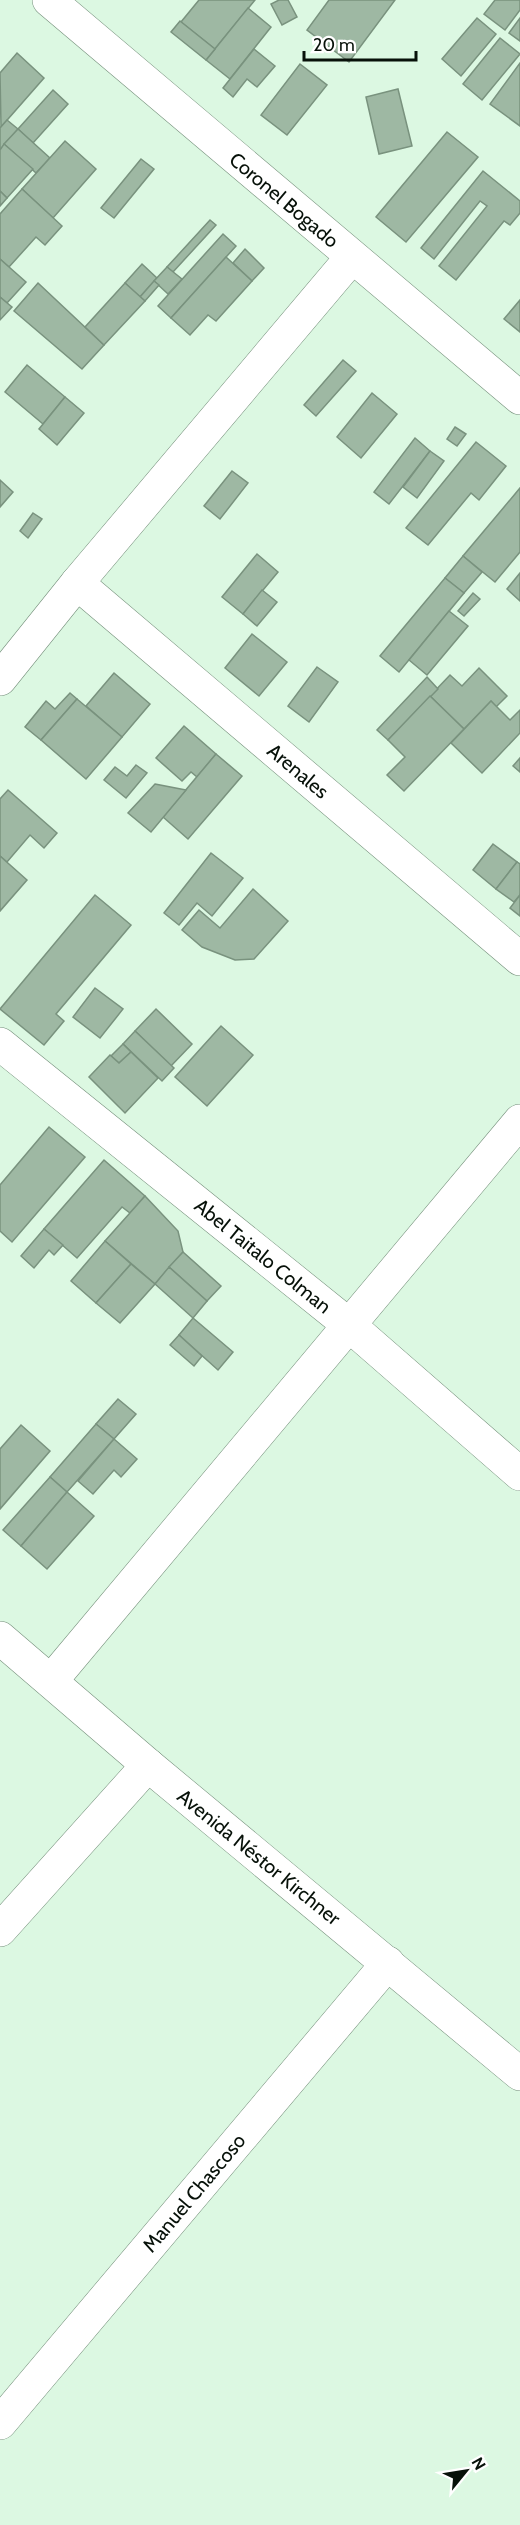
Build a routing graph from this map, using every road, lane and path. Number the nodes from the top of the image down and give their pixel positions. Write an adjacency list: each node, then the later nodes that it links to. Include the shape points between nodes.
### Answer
1 (49, 0): 2 (street, Coronel Bogado)
2 (352, 257): 3 (street, Coronel Bogado); 4 (street)
3 (520, 398)
4 (77, 583): 5 (street); 6 (street, Arenales)
5 (0, 679)
6 (520, 959)
7 (0, 1044): 9 (street, Abel Taitalo Colman)
8 (520, 1121): 9 (street)
9 (349, 1325): 10 (street, Abel Taitalo Colman); 12 (street)
10 (520, 1474)
11 (0, 1638): 12 (street, Avenida Néstor Kirchner)
12 (51, 1681): 13 (street, Avenida Néstor Kirchner)
13 (148, 1765): 14 (street); 15 (street, Avenida Néstor Kirchner)
14 (0, 1930)
15 (388, 1963): 16 (street, Avenida Néstor Kirchner); 17 (street, Manuel Chascoso)
16 (520, 2074)
17 (0, 2423)

